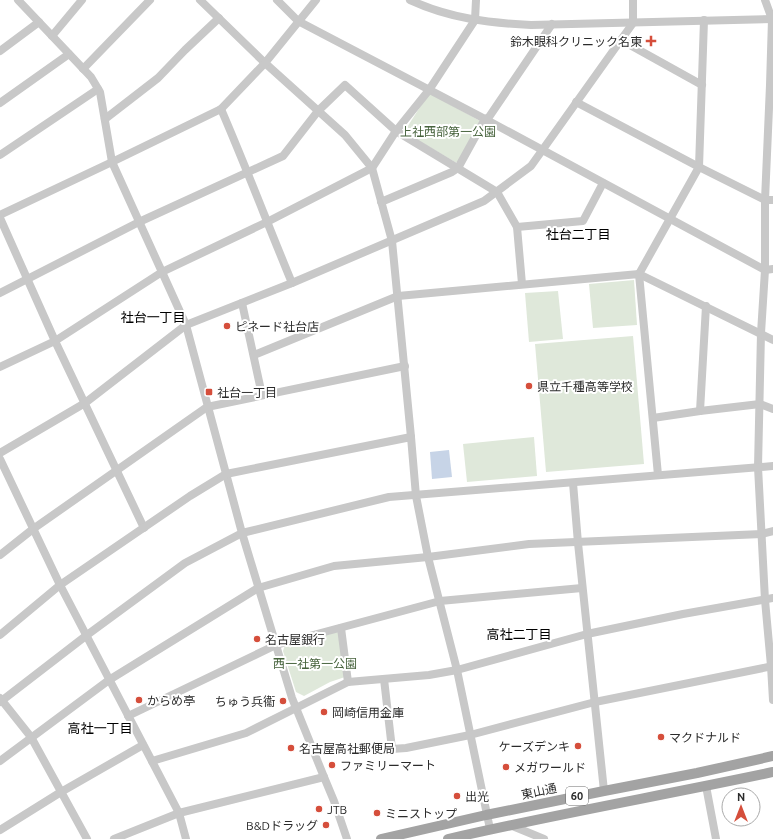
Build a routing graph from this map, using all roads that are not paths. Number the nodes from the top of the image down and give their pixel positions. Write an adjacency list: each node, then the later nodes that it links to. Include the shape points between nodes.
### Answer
1 (18, 0): 16 (street)
2 (82, 0): 19 (street)
3 (150, 0): 24 (street)
4 (200, 0): 11 (street)
5 (277, 0): 15 (street)
6 (316, 0): 15 (street)
7 (410, 0): 13 (street, via 454,16)
8 (476, 0): 13 (street)
9 (633, 0): 17 (street)
10 (765, 0): 12 (street)
11 (218, 18): 23 (street); 33 (street, via 158,78)
12 (772, 19): 14 (street); 26 (street)
13 (475, 20): 18 (street, via 502,24); 28 (street)
14 (704, 20): 17 (street); 25 (street)
15 (298, 21): 23 (street); 28 (street)
16 (39, 22): 19 (street); 21 (street)
17 (633, 23): 18 (street); 20 (street)
18 (552, 24): 34 (street, via 489,117)
19 (52, 36): 22 (street)
20 (621, 40): 25 (street); 29 (street)
21 (0, 52)
22 (69, 54): 24 (street); 30 (street)
23 (265, 63): 31 (street); 32 (street)
24 (83, 69): 27 (street)
25 (702, 84): 40 (street)
26 (772, 85): 36 (street)
27 (98, 89): 33 (street); 38 (street)
28 (429, 90): 34 (street); 35 (street)
29 (576, 102): 37 (street); 40 (street)
30 (0, 104)
31 (221, 109): 39 (street); 43 (street)
32 (318, 111): 35 (street, via 345,84); 41 (street, via 345,135); 43 (street, via 283,156)
33 (105, 119): 39 (street)
34 (485, 119): 37 (street); 42 (street)
35 (396, 131): 41 (street); 42 (street)
36 (770, 145): 46 (street)
37 (541, 150): 44 (street); 45 (street, via 531,166)
38 (0, 156)
39 (112, 162): 48 (street); 51 (street)
40 (700, 167): 46 (street); 50 (street)
41 (372, 168): 47 (street); 52 (street)
42 (458, 168): 45 (street); 47 (street)
43 (248, 172): 51 (street); 52 (street)
44 (603, 183): 50 (street); 53 (street, via 582,221)
45 (497, 192): 53 (street); 54 (street, via 484,201)
46 (769, 200): 55 (street)
47 (381, 202): 54 (street)
48 (0, 215)
49 (0, 218): 58 (street)
50 (670, 219): 55 (street); 57 (street)
51 (139, 222): 56 (street); 58 (street)
52 (267, 222): 56 (street); 59 (street)
53 (517, 227): 60 (street)
54 (392, 241): 59 (street); 62 (street)
55 (769, 270): 66 (street)
56 (162, 272): 65 (street); 68 (street)
57 (639, 274): 60 (street); 64 (street); 78 (street)
58 (28, 280): 61 (street); 68 (street)
59 (292, 283): 63 (street)
60 (522, 284): 62 (street)
61 (0, 293)
62 (398, 296): 69 (street); 70 (street)
63 (242, 303): 65 (street); 69 (street)
64 (706, 306): 66 (street); 77 (street)
65 (186, 325): 73 (street); 75 (street)
66 (761, 333): 67 (street); 74 (street)
67 (773, 340)
68 (55, 341): 71 (street); 73 (street)
69 (254, 355): 72 (street)
70 (405, 366): 72 (street); 79 (street)
71 (0, 367)
72 (262, 395): 75 (street)
73 (85, 403): 80 (street); 84 (street)
74 (760, 404): 76 (street); 77 (street); 83 (street)
75 (207, 407): 84 (street); 85 (street)
76 (773, 409)
77 (700, 411): 78 (street)
78 (653, 418): 86 (street)
79 (411, 437): 85 (street); 88 (street)
80 (0, 453)
81 (0, 459): 90 (street)
82 (773, 466): 83 (street)
83 (758, 467): 86 (street); 93 (street)
84 (117, 470): 89 (street); 90 (street)
85 (226, 474): 89 (street); 92 (street)
86 (658, 475): 87 (street)
87 (573, 483): 88 (street); 94 (street)
88 (416, 496): 92 (street, via 389,497); 96 (street)
89 (144, 528): 97 (street)
90 (33, 529): 95 (street); 97 (street)
91 (773, 531): 93 (street)
92 (242, 533): 98 (street); 105 (street, via 185,563)
93 (762, 534): 94 (street); 100 (street)
94 (578, 542): 96 (street, via 529,544); 99 (street)
95 (0, 555)
96 (428, 557): 98 (street, via 334,566); 101 (street)
97 (60, 585): 104 (street); 105 (street)
98 (258, 588): 106 (street); 110 (street)
99 (582, 588): 101 (street); 103 (street)
100 (769, 599): 103 (street); 107 (street)
101 (440, 601): 102 (street); 108 (street)
102 (341, 628): 106 (street); 111 (street)
103 (587, 634): 108 (street); 114 (street)
104 (0, 635)
105 (87, 635): 110 (street); 113 (street)
106 (276, 645): 115 (street); 116 (street)
107 (772, 666): 112 (street); 114 (street)
108 (457, 670): 109 (street); 117 (street)
109 (384, 679): 111 (street); 117 (street, via 392,749)
110 (109, 680): 116 (street); 118 (street)
111 (348, 682): 115 (street)
112 (773, 700)
113 (1, 701): 118 (street)
114 (595, 702): 117 (street); 126 (street)
115 (296, 708): 121 (street, via 246,733); 124 (street)
116 (128, 716): 119 (street)
117 (470, 736): 129 (street)
118 (31, 737): 122 (street); 127 (street)
119 (143, 745): 121 (street); 127 (street)
120 (773, 756): 126 (main road, 東山通 / 60)
121 (152, 760): 128 (street)
122 (0, 761)
123 (773, 772): 125 (main road, 60)
124 (324, 777): 128 (street); 136 (street)
125 (706, 786): 130 (main road, 60); 140 (street)
126 (604, 790): 129 (main road, 東山通 / 60)
127 (61, 792): 132 (street); 133 (street)
128 (179, 813): 134 (street); 135 (street)
129 (486, 815): 131 (street); 137 (main road, 東山通 / 60)
130 (510, 825): 131 (main road, 60); 139 (street)
131 (490, 829): 138 (main road, 60)
132 (0, 830)
133 (87, 839)
134 (114, 839)
135 (186, 839)
136 (347, 839)
137 (381, 839)
138 (448, 839)
139 (544, 839)
140 (716, 839)

